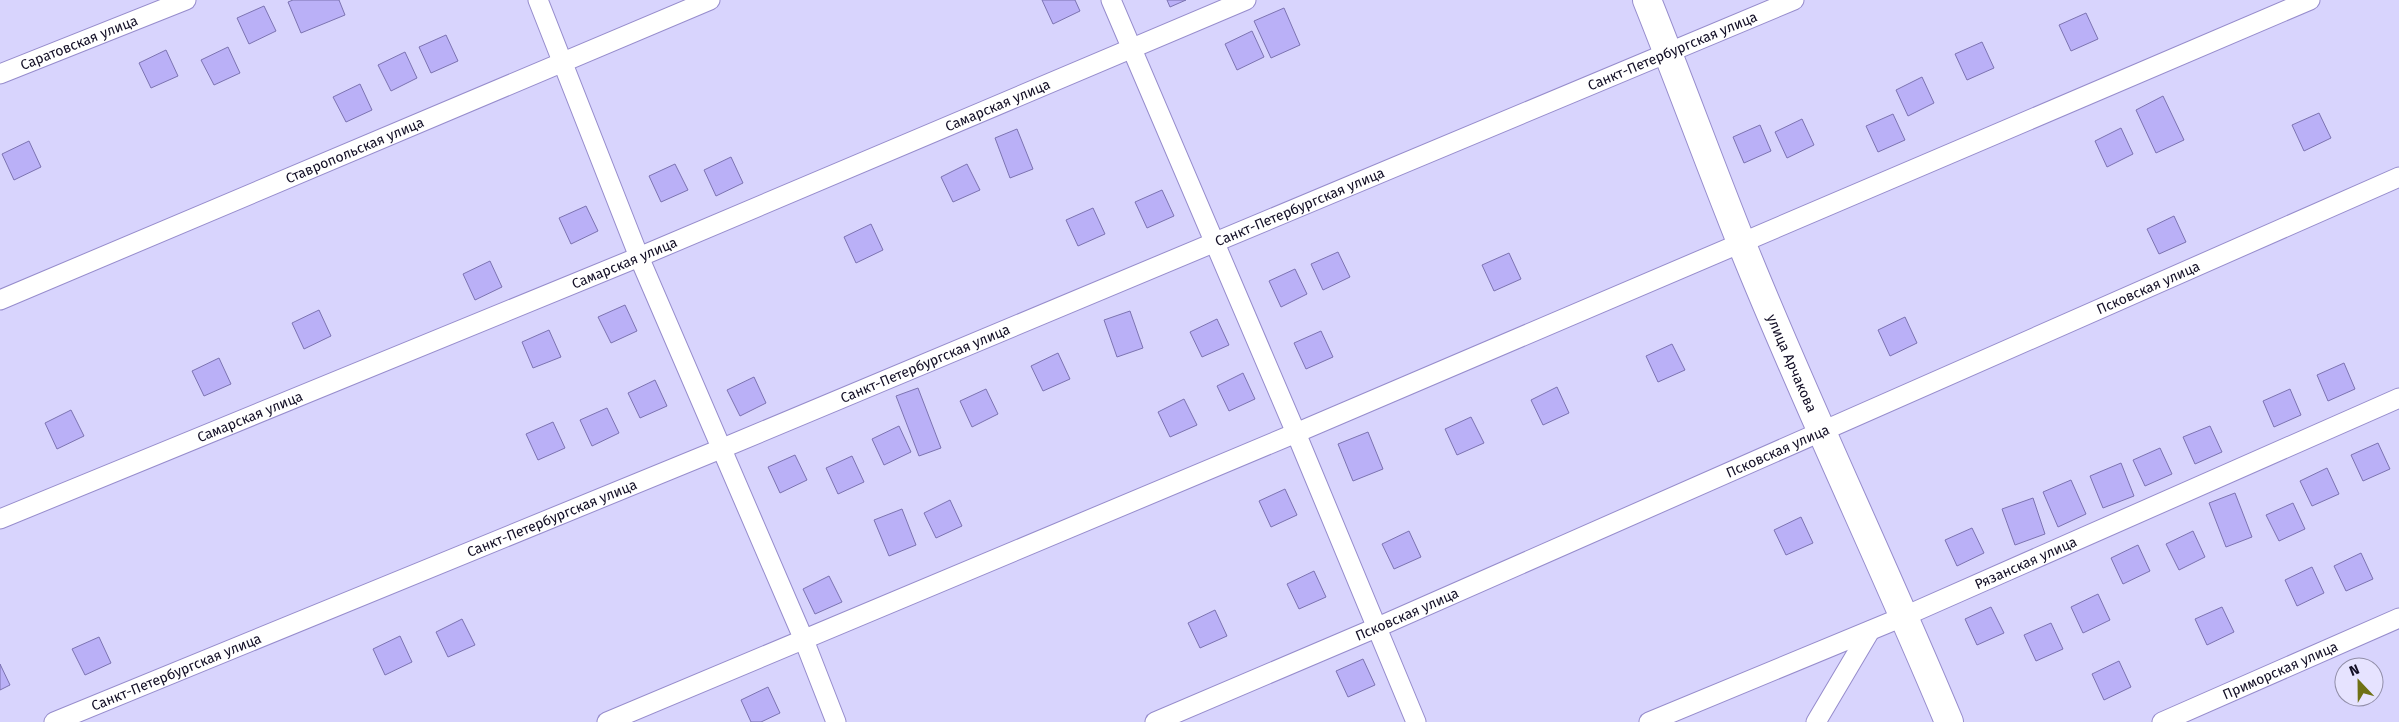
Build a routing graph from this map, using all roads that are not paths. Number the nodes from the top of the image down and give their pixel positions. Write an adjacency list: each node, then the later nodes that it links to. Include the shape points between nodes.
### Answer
1 (186, 0): 12 (street, Саратовская улица)
2 (538, 0): 11 (street)
3 (710, 0): 11 (street, Ставропольская улица)
4 (1111, 0): 9 (street)
5 (1246, 0): 9 (street, Самарская улица)
6 (1647, 0): 10 (street, улица Арчакова)
7 (1794, 0): 10 (street, Санкт-Петербургская улица)
8 (2310, 0): 15 (street)
9 (1132, 48): 14 (street); 16 (street, Самарская улица)
10 (1668, 53): 14 (street, Санкт-Петербургская улица); 15 (street, улица Арчакова)
11 (562, 62): 16 (street); 17 (street, Ставропольская улица)
12 (0, 74)
13 (2399, 177): 20 (street, Псковская улица)
14 (1214, 242): 19 (street); 21 (street, Санкт-Петербургская улица)
15 (1741, 243): 19 (street); 20 (street, улица Арчакова)
16 (639, 257): 21 (street); 22 (street, Самарская улица)
17 (0, 300)
18 (2399, 398): 23 (street, Рязанская улица)
19 (1296, 432): 25 (street); 27 (street)
20 (1822, 432): 23 (street, улица Арчакова); 25 (street, Псковская улица)
21 (723, 448): 27 (street); 28 (street, Санкт-Петербургская улица)
22 (0, 519)
23 (1905, 616): 26 (street, Рязанская улица); 35 (street, улица Арчакова)
24 (2399, 618): 36 (street, Приморская улица)
25 (1378, 627): 31 (street, Псковская улица); 32 (street)
26 (1870, 631): 33 (street, Рязанская улица); 34 (street)
27 (804, 640): 29 (street); 30 (street)
28 (54, 722)
29 (607, 722)
30 (836, 722)
31 (1155, 722)
32 (1416, 722)
33 (1649, 722)
34 (1816, 722)
35 (1949, 722)
36 (2162, 722)

